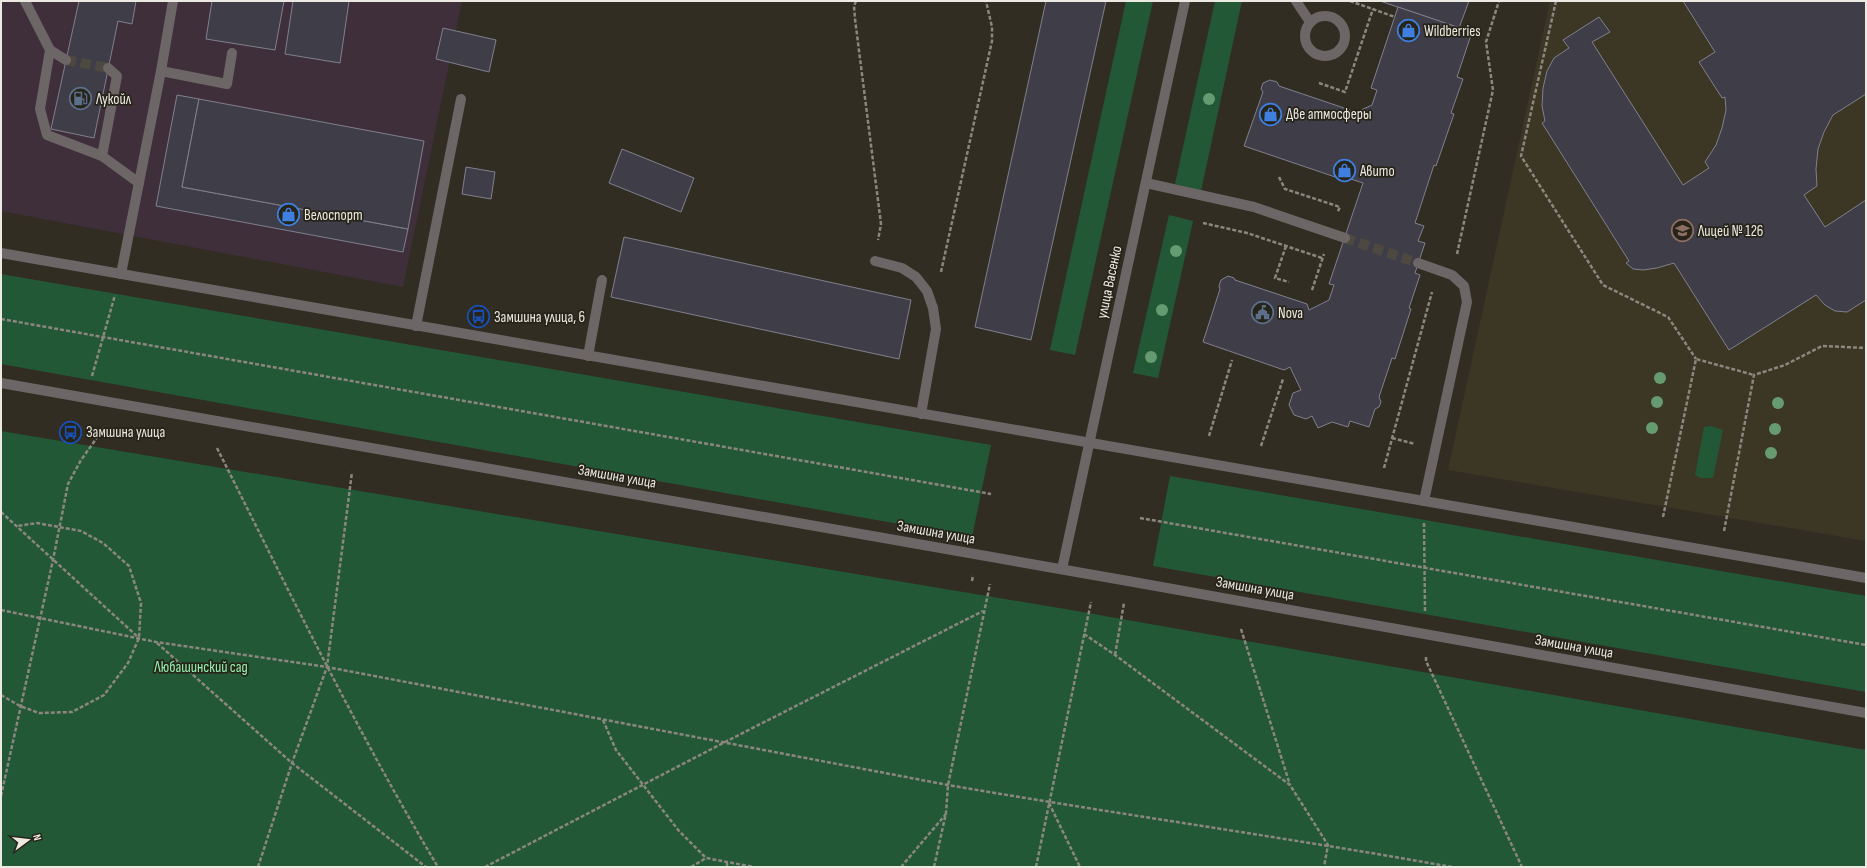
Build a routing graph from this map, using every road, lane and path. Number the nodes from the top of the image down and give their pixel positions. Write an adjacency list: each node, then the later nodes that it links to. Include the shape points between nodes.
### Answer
1 (25, 1): 13 (street)
2 (173, 1): 17 (street)
3 (856, 1): 28 (path, via 854,19 881,224)
4 (986, 1): 35 (path, via 992,27 992,41)
5 (1185, 1): 22 (street, улица Васенко)
6 (1296, 1): 12 (street)
7 (1350, 1): 10 (path)
8 (1500, 1): 32 (path, via 1486,42 1493,90)
9 (1556, 1): 41 (path, via 1521,156 1603,285 1668,317)
10 (1373, 9): 11 (path); 18 (path, via 1345,92)
11 (1395, 17)
12 (1310, 22)
13 (50, 50): 15 (street); 20 (street, via 40,109 48,135)
14 (232, 53): 17 (street, via 227,84)
15 (66, 60)
16 (108, 68): 20 (street, via 117,76)
17 (161, 71): 21 (street)
18 (1319, 83)
19 (461, 99): 37 (street)
20 (102, 156): 21 (street)
21 (139, 183): 31 (street)
22 (1146, 183): 24 (street, via 1254,207); 50 (street, улица Васенко)
23 (1203, 223): 25 (path, via 1247,233)
24 (1345, 238)
25 (1286, 246): 27 (path); 34 (path, via 1275,278)
26 (1, 253): 31 (street)
27 (1322, 258)
28 (875, 261): 35 (street, via 902,268 916,277 927,291)
29 (1418, 263): 30 (street)
30 (1438, 270): 32 (street); 53 (path)
31 (121, 274): 37 (street); 38 (path)
32 (1452, 275): 56 (street, via 1464,286 1467,302)
33 (602, 280): 40 (street)
34 (1289, 282)
35 (933, 308): 47 (street, via 936,329)
36 (1, 319): 38 (path)
37 (416, 326): 40 (street)
38 (103, 337): 46 (path); 55 (path)
39 (1866, 348): 43 (path, via 1822,346 1785,365)
40 (588, 356): 47 (street)
41 (1696, 359): 43 (path); 58 (path)
42 (1232, 360): 49 (path)
43 (1754, 375): 62 (path)
44 (1283, 379): 51 (path)
45 (1, 383): 46 (street, Замшина улица)
46 (86, 398): 65 (street, Замшина улица)
47 (922, 414): 50 (street)
48 (104, 428): 61 (path, via 81,460 68,484)
49 (1209, 436)
50 (1089, 443): 56 (street); 65 (street, улица Васенко)
51 (1261, 446)
52 (217, 448): 80 (path)
53 (1384, 468)
54 (352, 472): 80 (path)
55 (991, 494)
56 (1424, 501): 62 (street); 64 (path)
57 (1, 512): 60 (path)
58 (1663, 517)
59 (1140, 518): 64 (path)
60 (17, 526): 61 (path, via 37,523); 63 (path)
61 (59, 527): 63 (path); 76 (path, via 82,531 103,543 129,566 141,603)
62 (1720, 552): 66 (street)
63 (53, 560): 72 (path); 76 (path)
64 (1425, 567): 75 (path); 78 (path)
65 (1062, 569): 75 (street, Замшина улица)
66 (1866, 578)
67 (990, 584): 71 (path)
68 (1124, 598): 79 (path)
69 (1090, 602): 74 (path)
70 (1, 610): 72 (path)
71 (983, 611): 85 (path); 88 (path)
72 (40, 617): 76 (path); 82 (path)
73 (1241, 629): 89 (path)
74 (1084, 634): 79 (path); 91 (path)
75 (1426, 634): 83 (street, Замшина улица); 109 (path, via 1426,662)
76 (139, 638): 77 (path); 82 (path, via 128,664 104,695 72,712 39,713)
77 (156, 642): 80 (path); 86 (path)
78 (1866, 645)
79 (1115, 655): 89 (path)
80 (327, 667): 84 (path); 86 (path); 98 (path, via 408,818)
81 (1, 695): 82 (path)
82 (20, 706): 90 (path)
83 (1866, 713)
84 (602, 719): 85 (path); 87 (path, via 616,750)
85 (725, 742): 87 (path); 88 (path)
86 (292, 763): 96 (path); 97 (path)
87 (642, 785): 94 (path, via 679,831); 99 (path)
88 (948, 785): 91 (path); 92 (path)
89 (1290, 785): 93 (path)
90 (1, 796)
91 (1049, 803): 93 (path); 105 (path); 106 (path)
92 (946, 814): 103 (path); 104 (path)
93 (1328, 845): 107 (path); 108 (path)
94 (706, 858): 95 (path); 100 (path)
95 (727, 862): 101 (path); 102 (path)
96 (258, 867)
97 (426, 867)
98 (438, 867)
99 (485, 867)
100 (691, 867)
101 (727, 867)
102 (754, 867)
103 (901, 867)
104 (934, 867)
105 (1036, 867)
106 (1080, 867)
107 (1324, 867)
108 (1452, 867)
109 (1522, 867)

